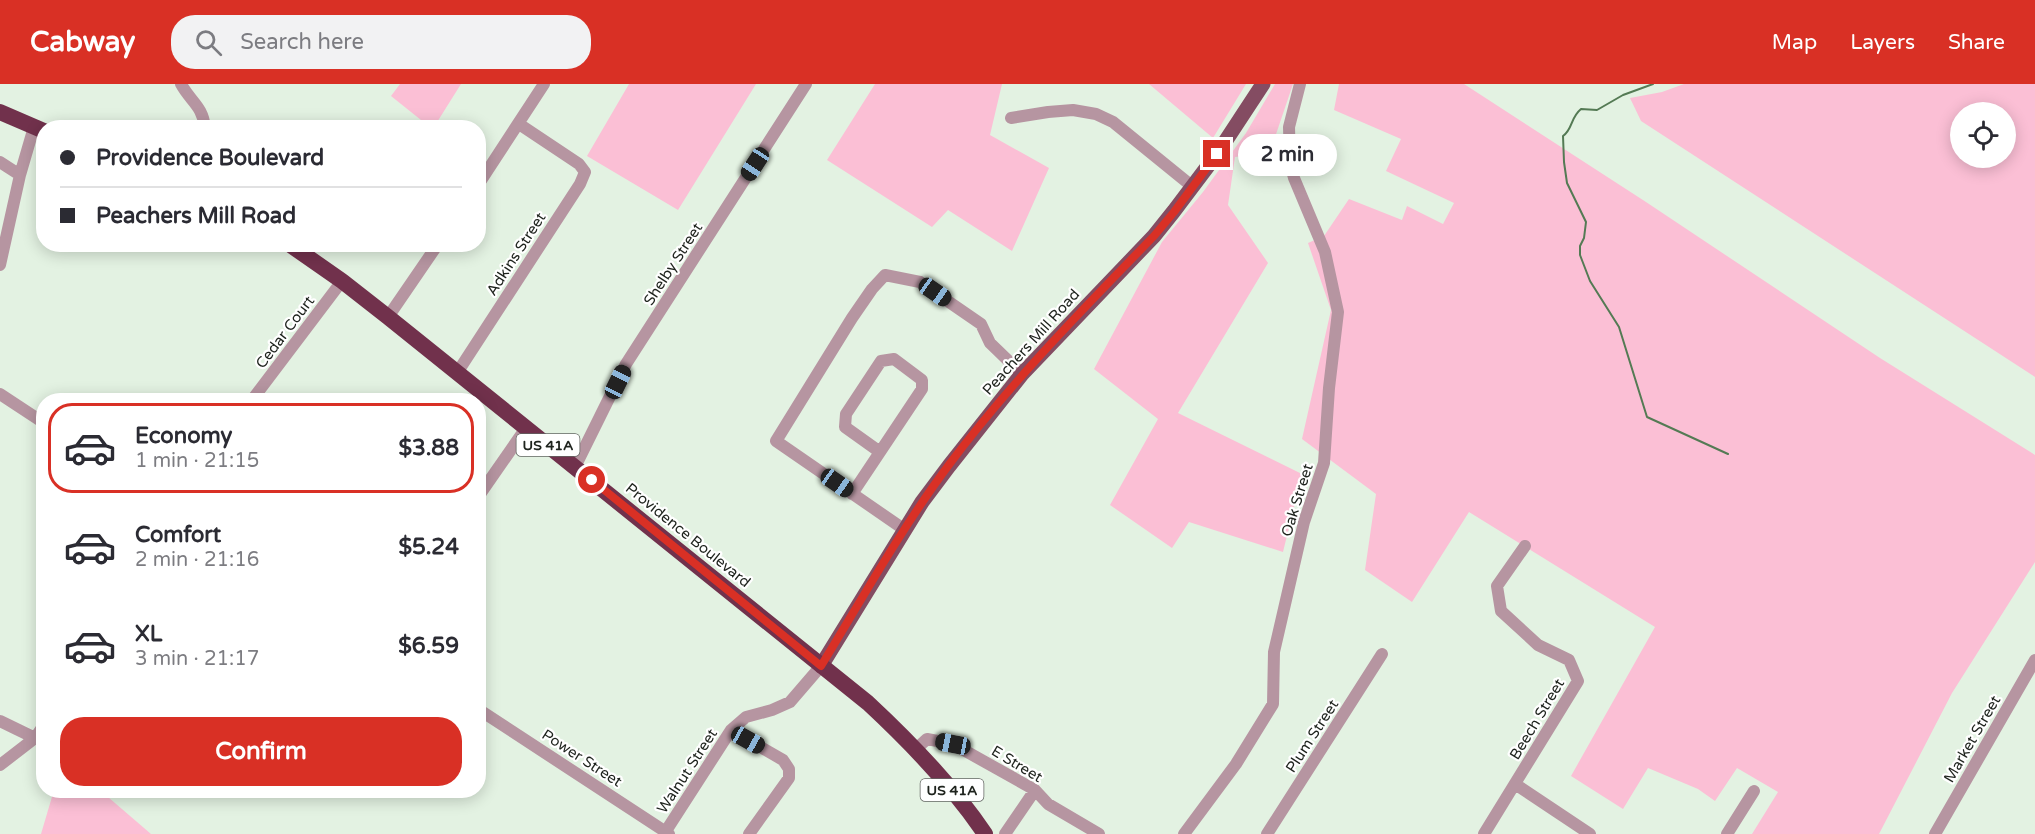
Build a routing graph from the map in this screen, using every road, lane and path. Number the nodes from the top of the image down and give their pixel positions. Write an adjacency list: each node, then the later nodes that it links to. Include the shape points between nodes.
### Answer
1 (181, 84): 8 (street, via 198,105)
2 (544, 84): 9 (street)
3 (806, 84): 30 (street, Shelby Street, via 626,364)
4 (1263, 84): 15 (main road, Peachers Mill Road)
5 (1300, 84): 52 (street, Oak Street, via 1289,127 1290,163 1325,252 1338,312 1324,463 1304,522 1278,632 1273,704 1236,764)
6 (0, 112): 10 (highway)
7 (1011, 118): 15 (street, via 1073,110 1096,114 1113,122)
8 (204, 120)
9 (519, 124): 13 (street); 21 (street, Adkins Street, via 585,172)
10 (36, 128)
11 (36, 137): 14 (street)
12 (0, 162): 14 (street)
13 (486, 173)
14 (21, 175): 18 (street)
15 (1192, 187): 22 (main road, Peachers Mill Road, via 1154,236)
16 (300, 252): 19 (highway, Providence Boulevard / US 41A)
17 (433, 252): 20 (street)
18 (0, 265)
19 (342, 281): 20 (highway, Providence Boulevard / US 41A); 23 (street, Cedar Court)
20 (388, 317): 21 (highway, Providence Boulevard / US 41A)
21 (457, 373): 24 (highway, Providence Boulevard / US 41A)
22 (1022, 374): 32 (street, via 990,343 981,324 920,282 885,275 852,318 776,441); 33 (main road, Peachers Mill Road, via 949,466)
23 (257, 393)
24 (482, 393)
25 (0, 394): 27 (street)
26 (486, 396): 28 (highway, Providence Boulevard / US 41A)
27 (36, 418)
28 (526, 428): 30 (highway, Providence Boulevard / US 41A); 31 (street)
29 (880, 452): 29 (street, via 922,389 922,380 894,358 881,361 844,421 845,426); 32 (street)
30 (575, 466): 37 (highway, Providence Boulevard / US 41A)
31 (486, 486)
32 (852, 494): 33 (street)
33 (905, 530): 37 (main road, Peachers Mill Road)
34 (1525, 546): 44 (street, Beech Street, via 1497,586 1500,611 1538,645 1569,660 1578,681)
35 (1382, 654): 53 (street, Plum Street)
36 (2035, 660): 57 (street, Market Street)
37 (821, 666): 40 (street, Walnut Street, via 790,702 746,717); 42 (highway, Providence Boulevard / US 41A, via 868,703)
38 (486, 714): 47 (street, Power Street)
39 (0, 721): 41 (street)
40 (731, 730): 47 (street, Walnut Street); 48 (street, via 783,760 789,769 789,778)
41 (35, 738): 43 (street)
42 (915, 750): 45 (street, E Street, via 927,739 953,744); 49 (highway, Providence Boulevard / US 41A)
43 (0, 765)
44 (1515, 784): 54 (street, Beech Street); 55 (street)
45 (1035, 790): 50 (street); 51 (street, E Street, via 1048,804)
46 (1754, 791): 56 (street)
47 (666, 833)
48 (749, 834)
49 (986, 834)
50 (1005, 834)
51 (1099, 834)
52 (1184, 834)
53 (1267, 834)
54 (1484, 834)
55 (1590, 834)
56 (1727, 834)
57 (1935, 834)

